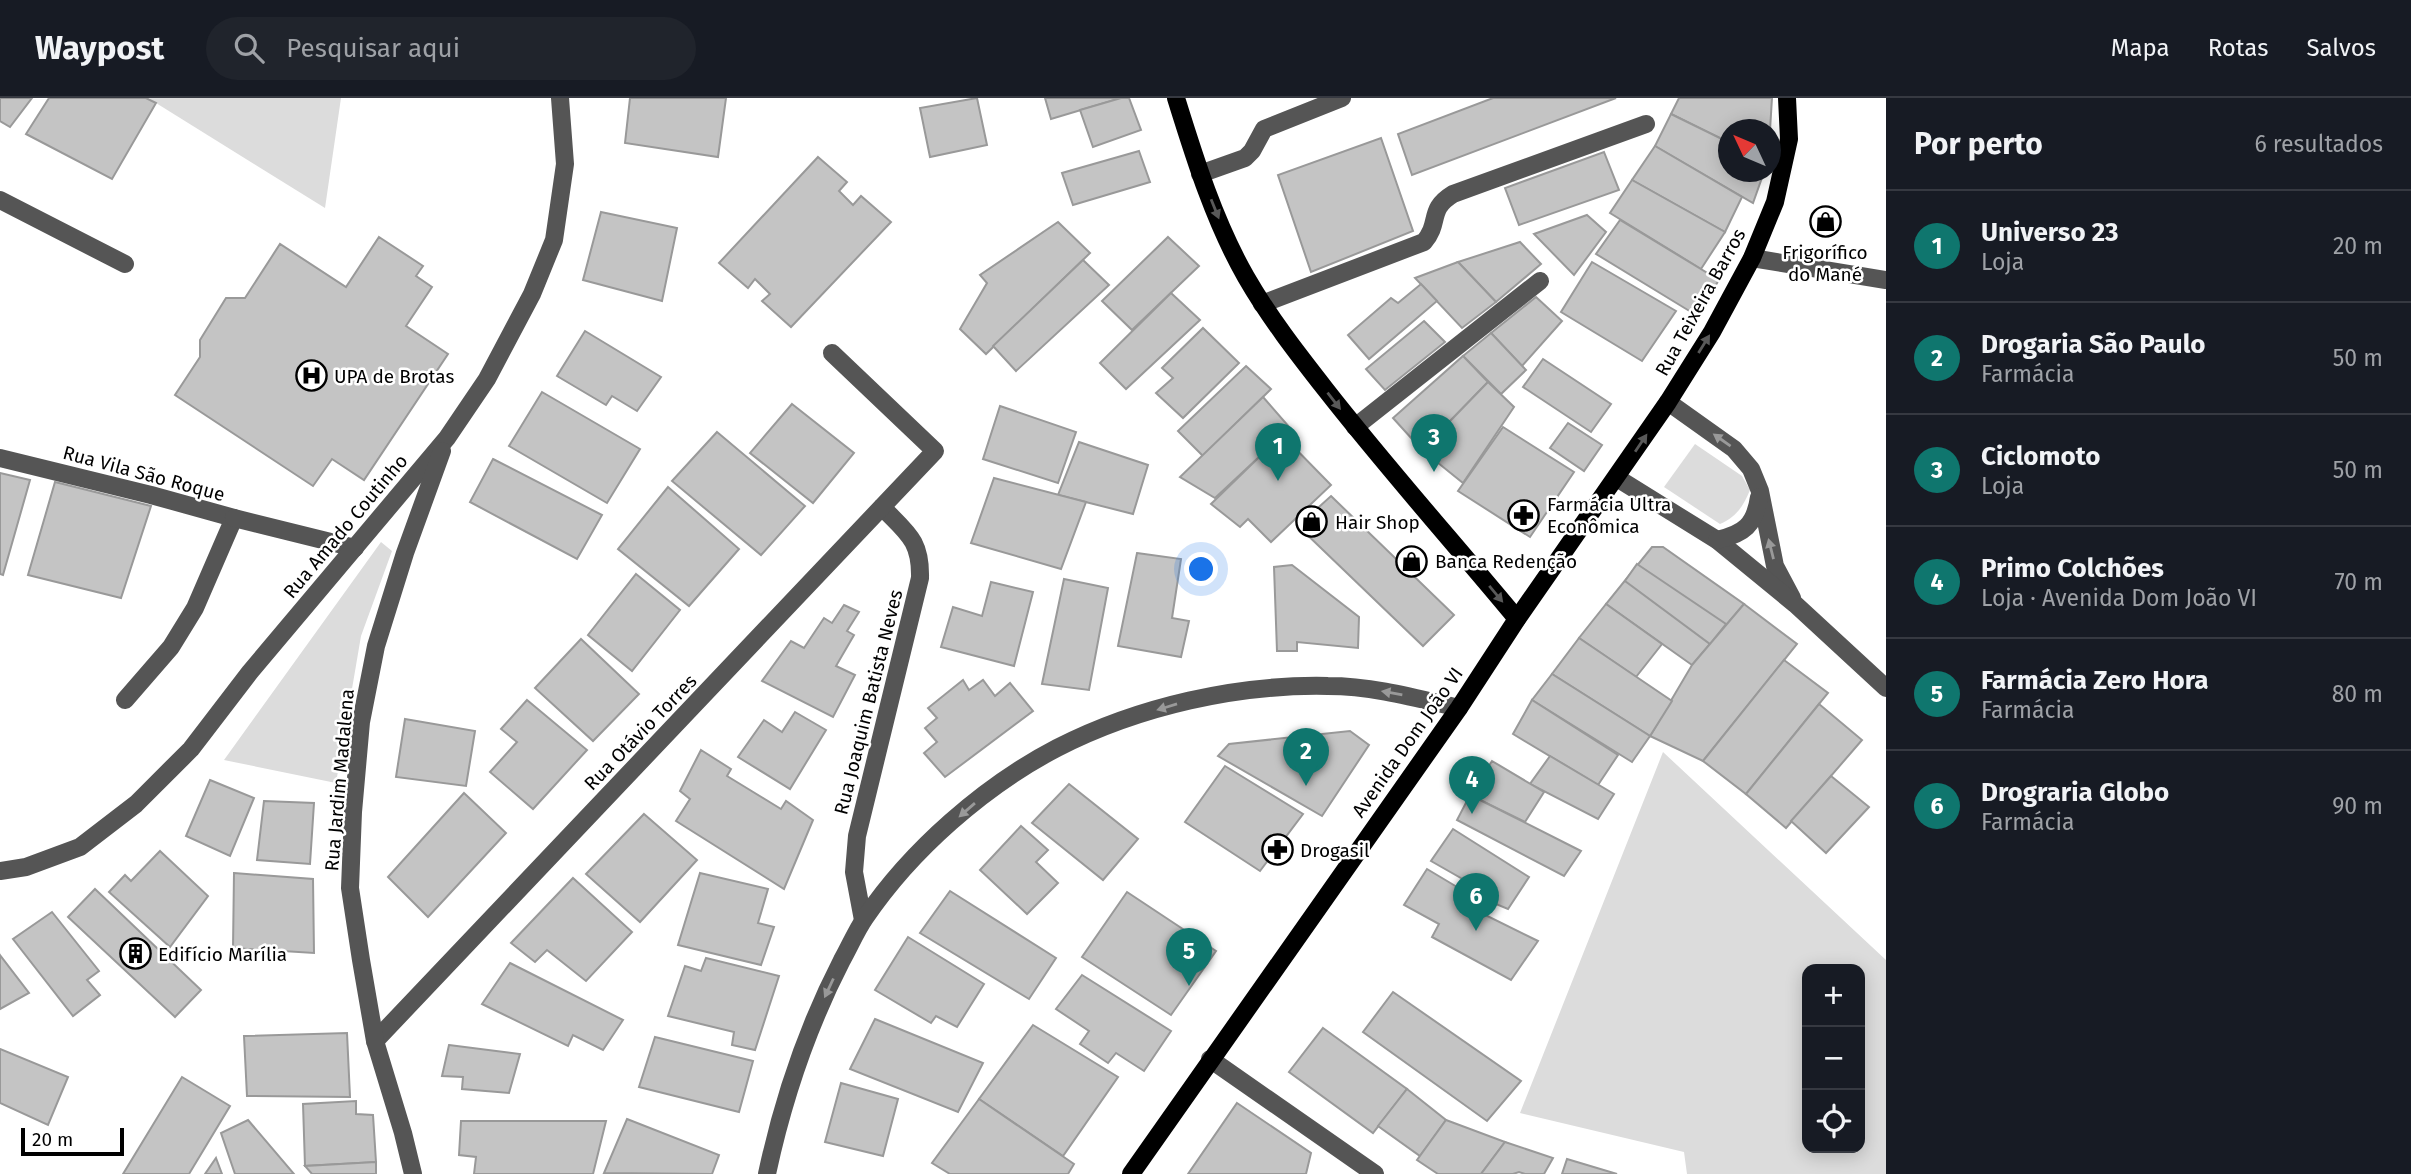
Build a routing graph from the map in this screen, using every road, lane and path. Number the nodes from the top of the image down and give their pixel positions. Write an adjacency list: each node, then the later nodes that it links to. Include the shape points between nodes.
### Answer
1 (560, 98): 16 (street, Rua Amado Coutinho, via 565,164 554,240 532,295 487,379)
2 (1176, 98): 6 (main road)
3 (1342, 98): 6 (street, via 1264,129 1245,158)
4 (1787, 98): 8 (main road, Rua Teixeira Barros, via 1789,139 1775,202)
5 (1646, 124): 12 (street, via 1453,194 1435,210 1433,232 1424,242)
6 (1200, 174): 12 (main road, one-way to 12)
7 (0, 200): 9 (street)
8 (1752, 258): 10 (street); 14 (main road, Rua Teixeira Barros, one-way to 8)
9 (125, 264)
10 (1886, 280)
11 (1540, 281): 15 (street)
12 (1262, 304): 15 (main road, one-way to 15)
13 (832, 352): 20 (street, Rua Otávio Torres, via 935,451)
14 (1668, 402): 18 (main road, Avenida Dom João VI, one-way to 14); 19 (street, one-way to 14, via 1751,469 1734,449)
15 (1355, 427): 25 (main road, one-way to 25)
16 (446, 438): 23 (street, Rua Amado Coutinho); 31 (street, Rua Jardim Madalena, via 376,646 361,722 351,888)
17 (0, 458): 21 (street, Rua Vila São Roque)
18 (1617, 478): 22 (street); 25 (main road, Avenida Dom João VI)
19 (1760, 491): 22 (street, via 1757,514 1745,530); 24 (street, one-way to 19, via 1775,566)
20 (882, 508): 30 (street, Rua Joaquim Batista Neves, via 913,539 921,558 920,578 857,836 854,872); 31 (street, Rua Otávio Torres)
21 (234, 518): 23 (street); 27 (street, Rua Vila São Roque, via 195,608 171,647)
22 (1717, 540): 24 (street)
23 (355, 548): 29 (street, Rua Amado Coutinho, via 191,749 136,804 80,847 26,867)
24 (1795, 604): 26 (street)
25 (1517, 619): 28 (main road, Avenida Dom João VI)
26 (1886, 688)
27 (125, 700)
28 (1459, 708): 30 (street, one-way to 30, via 1391,692 1329,685 1195,699 1128,719 1058,748 993,788 902,869); 32 (main road, Avenida Dom João VI)
29 (0, 871)
30 (863, 920): 34 (street, one-way to 34, via 802,1047)
31 (375, 1041): 33 (street, Rua Jardim Madalena)
32 (1210, 1059): 35 (main road, Avenida Dom João VI); 36 (street)
33 (412, 1174)
34 (767, 1174)
35 (1131, 1174)
36 (1375, 1174)

